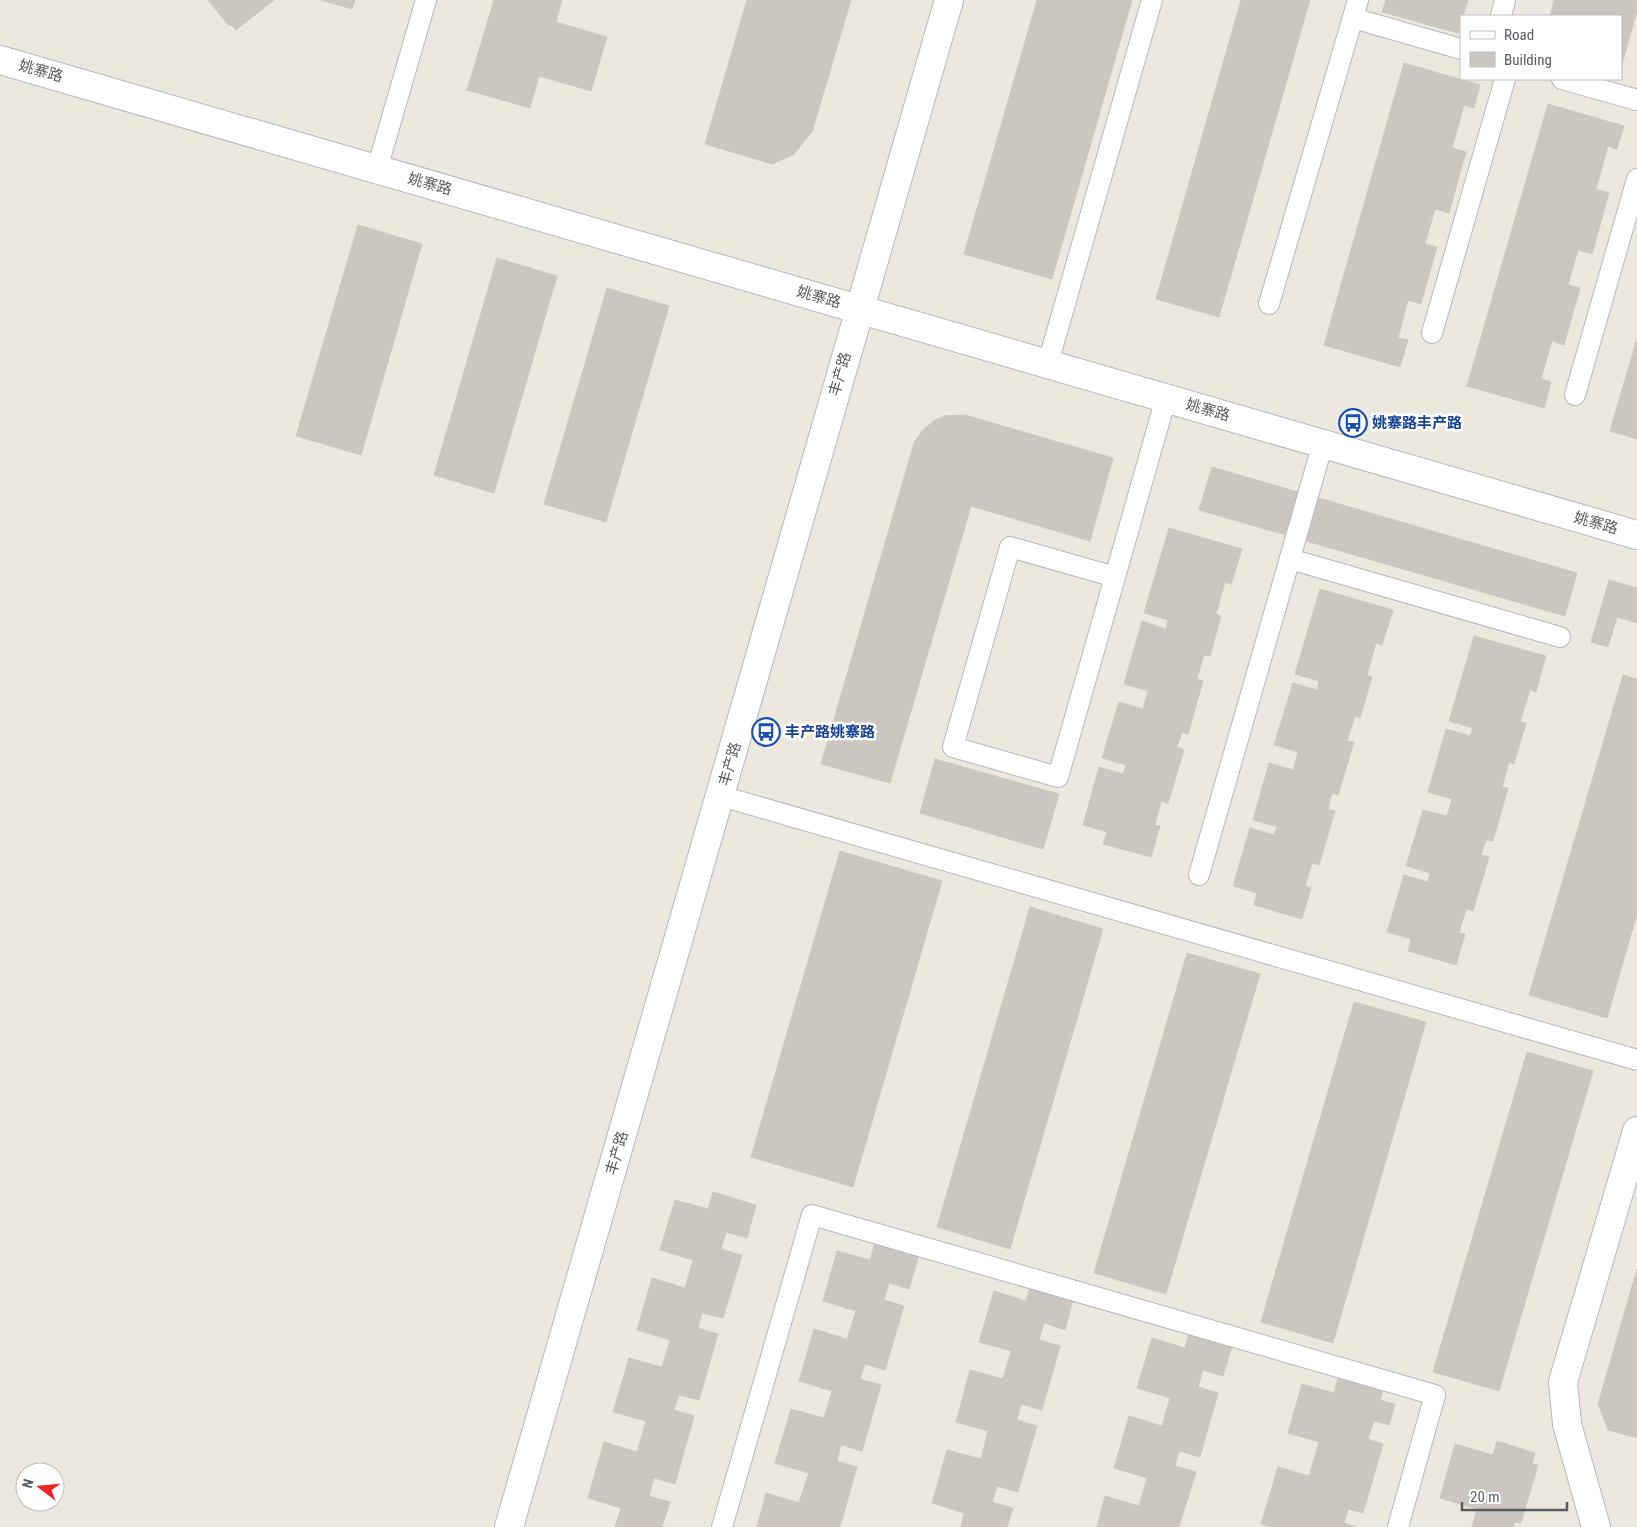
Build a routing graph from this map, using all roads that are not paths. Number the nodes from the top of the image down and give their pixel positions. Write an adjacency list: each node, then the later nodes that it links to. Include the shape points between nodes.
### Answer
1 (426, 0): 12 (lane)
2 (949, 0): 15 (street, 丰产路)
3 (1152, 0): 17 (lane)
4 (1505, 0): 6 (lane)
5 (1355, 9): 7 (lane); 14 (lane)
6 (1501, 15)
7 (1460, 49)
8 (0, 60): 12 (street, 姚寨路)
9 (1504, 80): 16 (lane)
10 (1566, 80): 11 (lane)
11 (1637, 100)
12 (377, 168): 15 (street, 姚寨路)
13 (1637, 179): 18 (lane)
14 (1269, 304)
15 (859, 309): 17 (street, 姚寨路); 25 (street, 丰产路)
16 (1432, 333)
17 (1048, 363): 19 (street, 姚寨路)
18 (1574, 395)
19 (1166, 398): 20 (street, 姚寨路); 23 (lane)
20 (1323, 443): 21 (street, 姚寨路); 22 (lane)
21 (1637, 535)
22 (1290, 560): 24 (lane); 26 (lane)
23 (1115, 577): 23 (lane, via 1058,777 953,747 1010,547)
24 (1560, 637)
25 (721, 796): 27 (lane); 29 (street, 丰产路)
26 (1199, 875)
27 (1637, 1060)
28 (1637, 1131): 32 (street, via 1563,1382 1567,1424)
29 (509, 1527)
30 (722, 1527): 31 (lane, via 812,1215 1435,1395)
31 (1398, 1527)
32 (1596, 1527)

